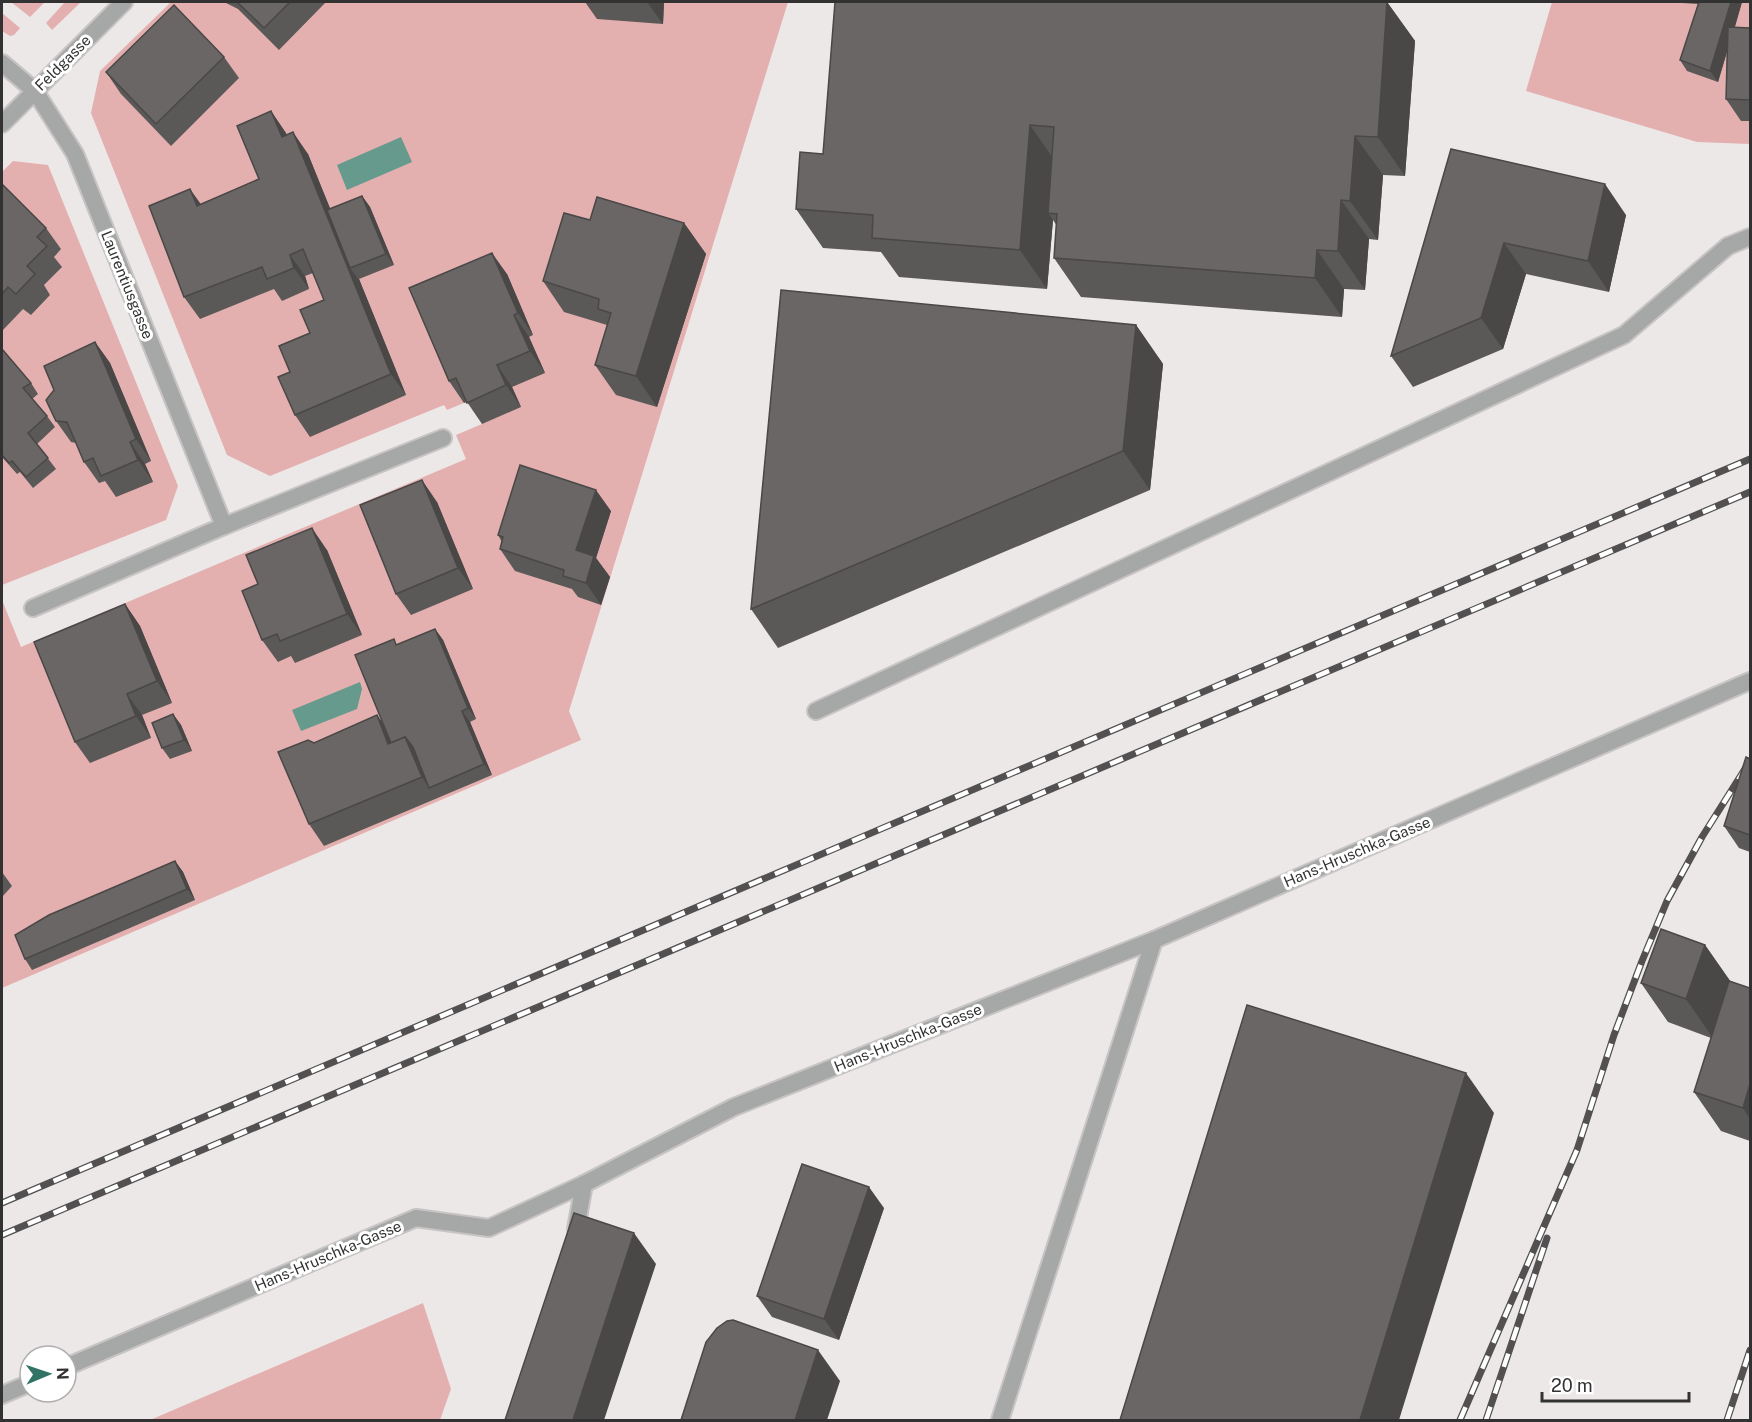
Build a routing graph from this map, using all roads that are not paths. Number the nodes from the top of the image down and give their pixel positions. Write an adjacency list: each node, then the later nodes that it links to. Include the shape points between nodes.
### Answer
1 (124, 2): 3 (street, Feldgasse)
2 (2, 63): 3 (street, Laurentiusgasse)
3 (35, 91): 4 (street, Feldgasse); 7 (street, Laurentiusgasse, via 75,154)
4 (2, 124)
5 (1750, 237): 10 (street, via 1728,246 1624,335)
6 (442, 438): 7 (street)
7 (224, 526): 8 (street)
8 (33, 608)
9 (1750, 681): 11 (street, Hans-Hruschka-Gasse)
10 (816, 711)
11 (1154, 940): 12 (street, Hans-Hruschka-Gasse, via 734,1107); 17 (street)
12 (584, 1184): 13 (street); 14 (street, Hans-Hruschka-Gasse, via 489,1228 416,1218)
13 (576, 1229)
14 (78, 1363)
15 (18, 1388): 16 (street)
16 (2, 1395)
17 (1000, 1420)

